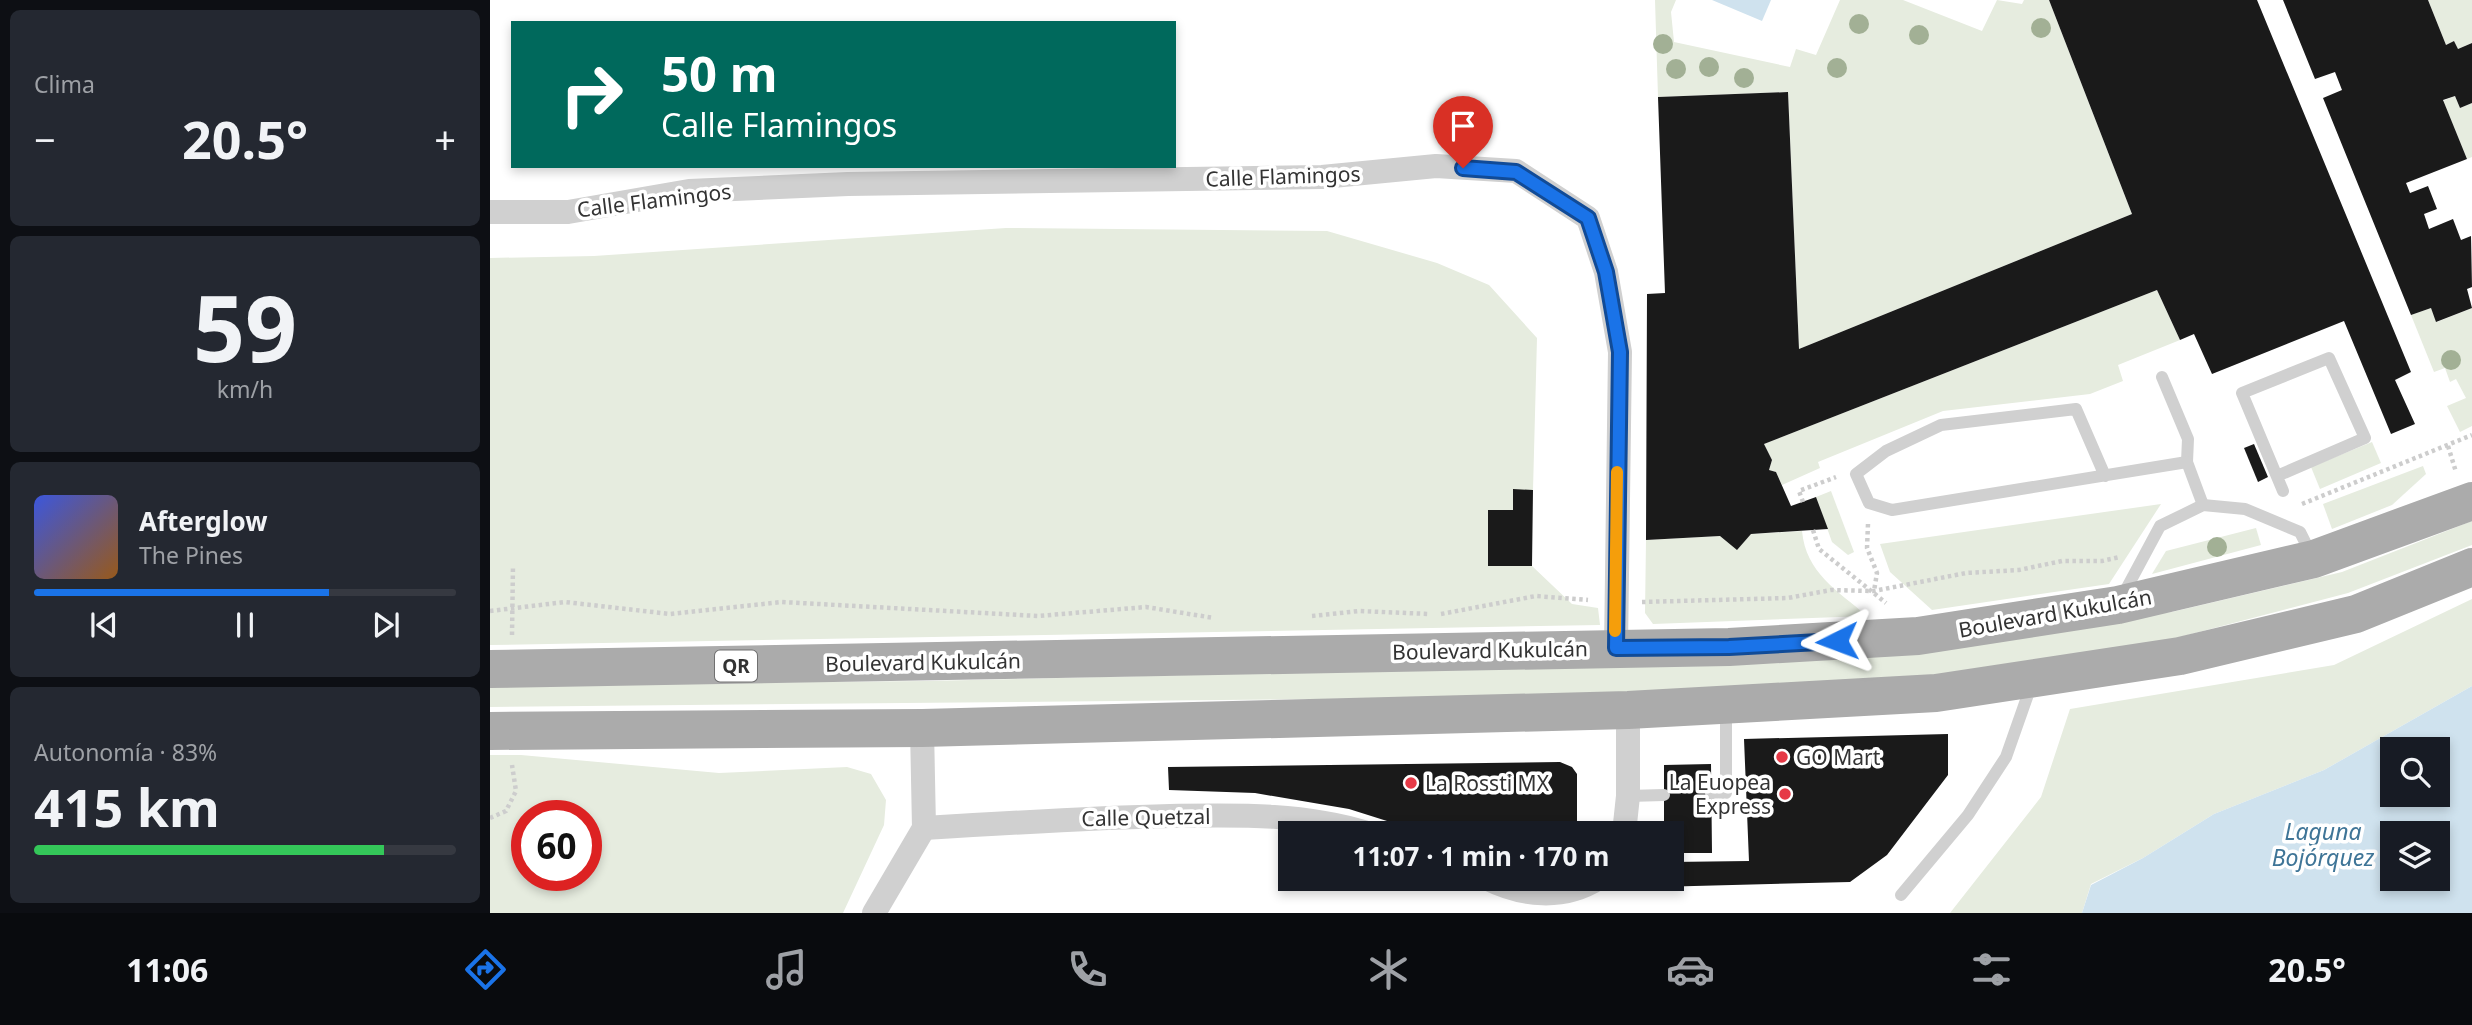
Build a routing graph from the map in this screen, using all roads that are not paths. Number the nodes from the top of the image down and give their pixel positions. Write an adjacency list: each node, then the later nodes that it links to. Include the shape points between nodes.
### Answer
1 (490, 212): 12 (street, Calle Flamingos, via 568,212 689,191 835,185 1322,177 1436,166 1516,172 1588,218 1606,272 1620,352)
2 (2162, 377): 3 (lane, via 2188,439)
3 (2187, 461): 5 (lane); 8 (lane)
4 (2277, 475): 4 (lane, via 2365,438 2329,358 2242,393); 6 (lane)
5 (2105, 476): 5 (lane, via 2076,409 1941,425 1886,451 1856,474 1869,503 1892,510)
6 (2283, 491)
7 (2472, 501): 9 (main road, Boulevard Kukulcán / QR)
8 (2203, 505): 9 (lane, via 2245,509 2301,532); 11 (lane, via 2161,526)
9 (2314, 559): 11 (main road, Boulevard Kukulcán / QR)
10 (2472, 567): 14 (main road, via 2356,614 2180,656)
11 (2118, 606): 12 (main road, Boulevard Kukulcán / QR, via 1919,636)
12 (1616, 648): 13 (main road, Boulevard Kukulcán / QR, via 670,668)
13 (501, 656)
14 (2034, 678): 15 (main road, via 1936,693); 27 (lane, via 2006,757 1968,815)
15 (1726, 705): 16 (main road); 19 (lane, via 1726,793)
16 (1628, 710): 17 (main road); 21 (street)
17 (922, 728): 18 (main road); 24 (street)
18 (500, 744)
19 (1711, 793)
20 (1664, 795): 21 (lane)
21 (1628, 796): 23 (street)
22 (1322, 821): 24 (street, Calle Quetzal, via 1256,814)
23 (1625, 821)
24 (924, 828): 28 (street)
25 (1519, 891): 26 (street, via 1553,895)
26 (1564, 891)
27 (1901, 895)
28 (874, 913)

